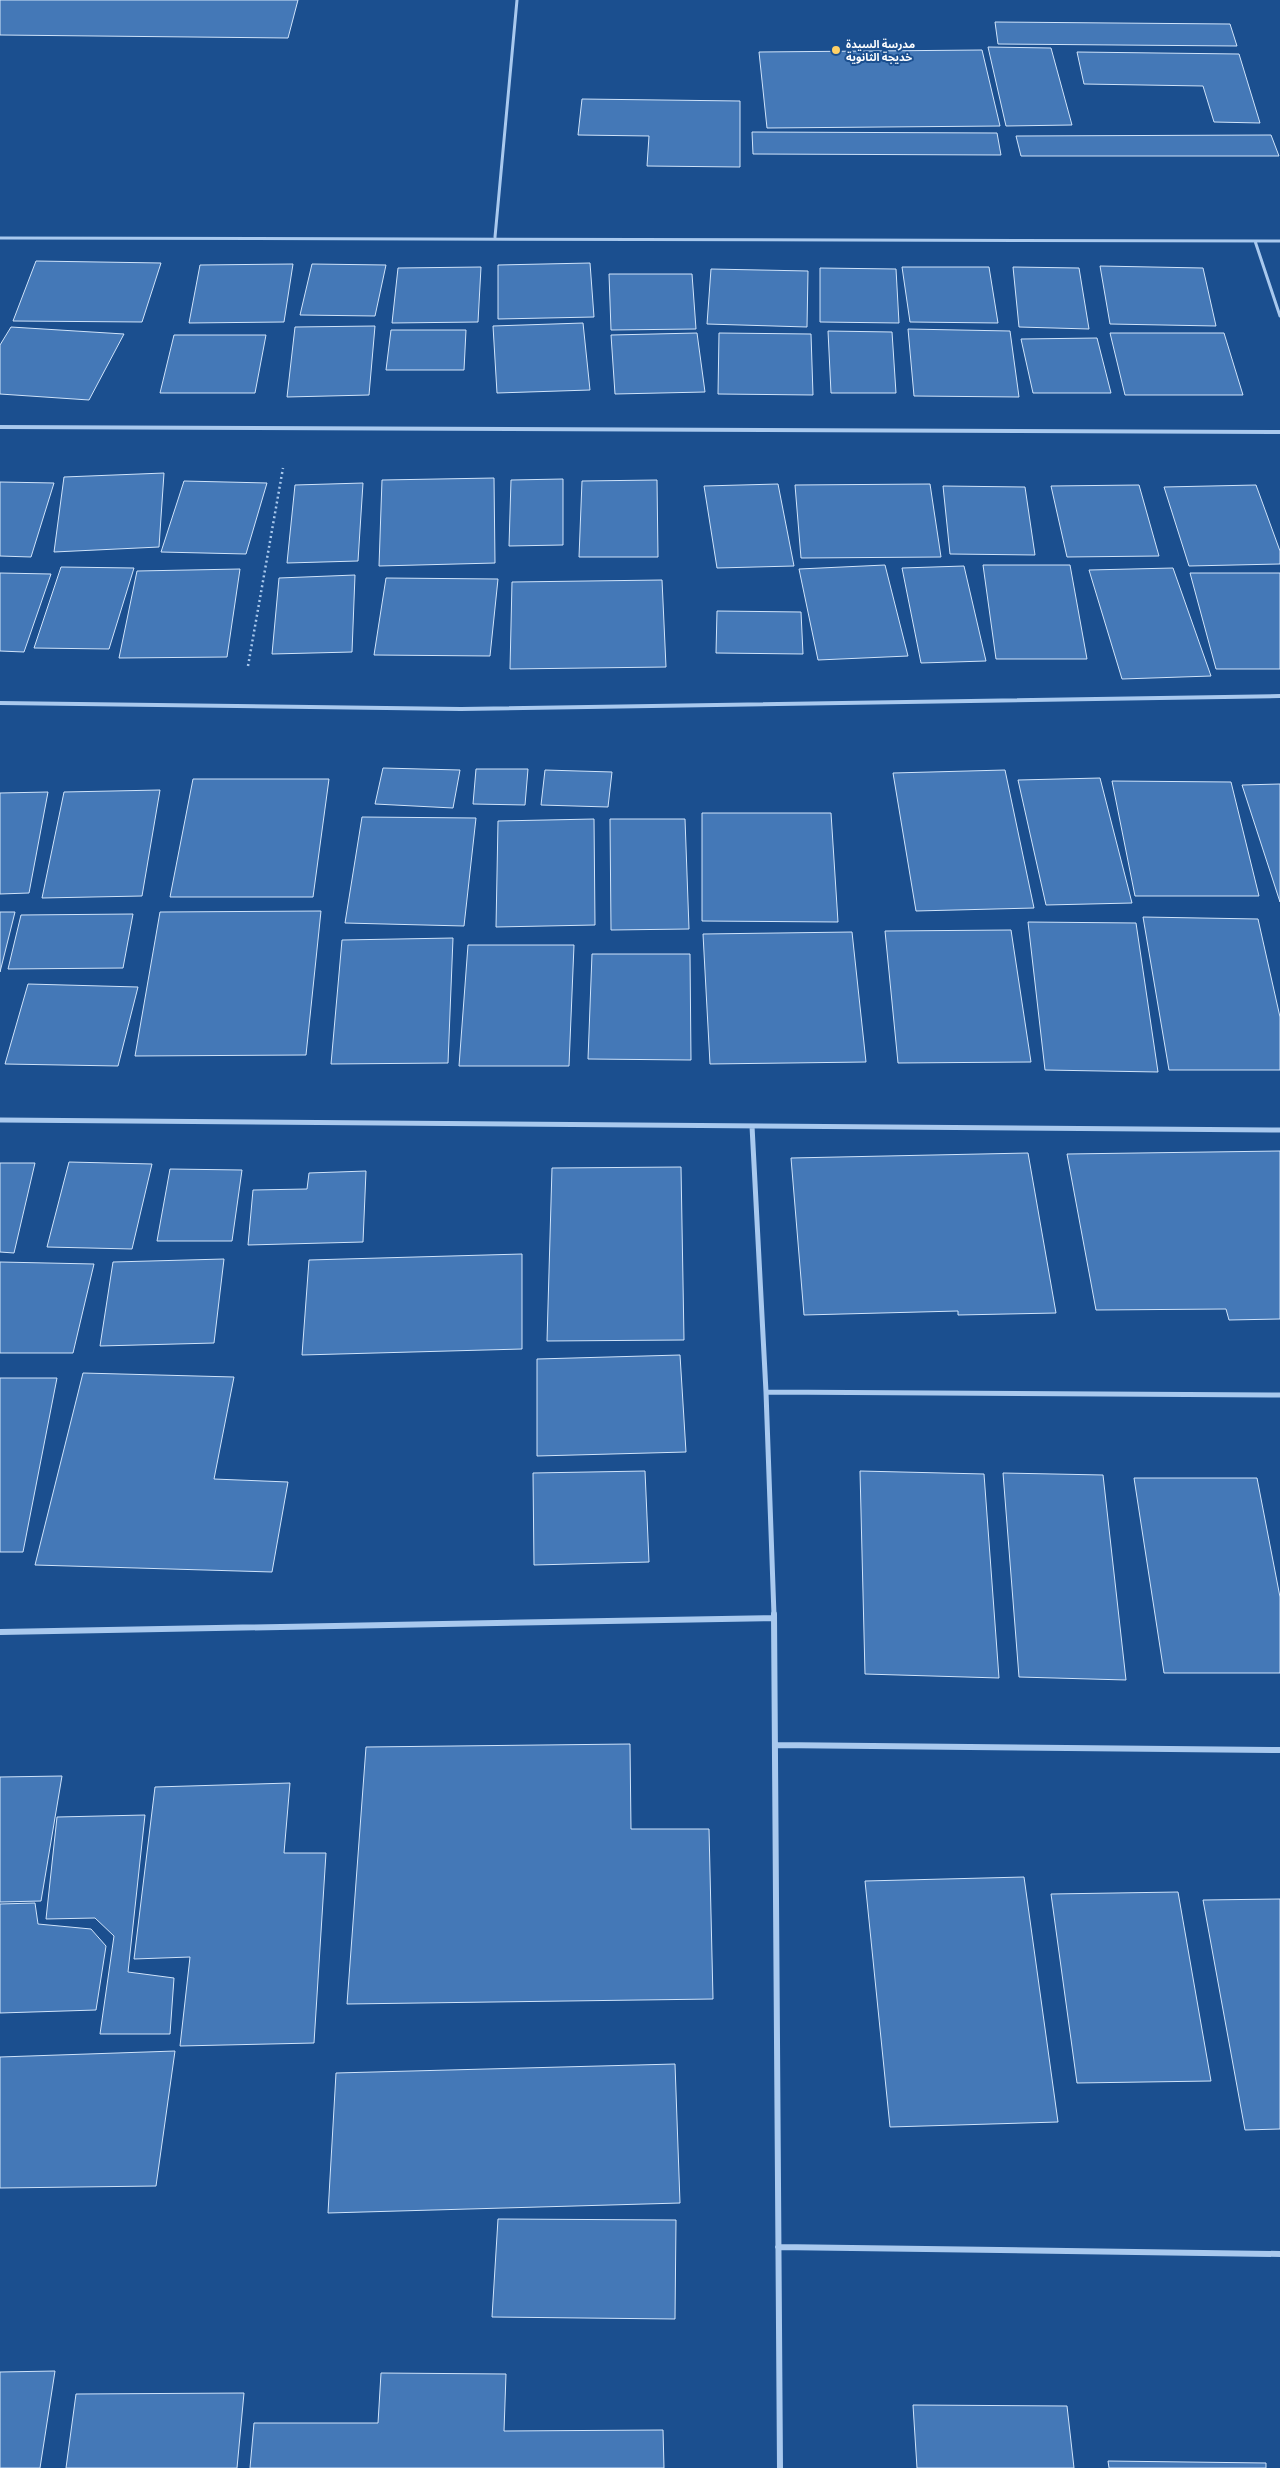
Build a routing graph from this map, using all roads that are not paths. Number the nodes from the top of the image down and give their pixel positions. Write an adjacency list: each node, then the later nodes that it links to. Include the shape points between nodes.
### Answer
1 (517, 0): 2 (street)
2 (495, 237): 3 (street); 4 (street)
3 (0, 238)
4 (1255, 241): 5 (street); 6 (street)
5 (1280, 241)
6 (1280, 316)
7 (0, 427): 8 (street)
8 (1280, 432)
9 (1280, 696): 10 (street, via 461,709)
10 (0, 703)
11 (0, 1120): 12 (street)
12 (752, 1126): 13 (street); 14 (street)
13 (1280, 1130)
14 (766, 1392): 15 (street); 16 (street)
15 (1280, 1395)
16 (774, 1618): 17 (street); 18 (street)
17 (0, 1632)
18 (775, 1746): 19 (street); 20 (street)
19 (1280, 1750)
20 (778, 2247): 21 (street); 22 (street)
21 (1280, 2254)
22 (780, 2468)

